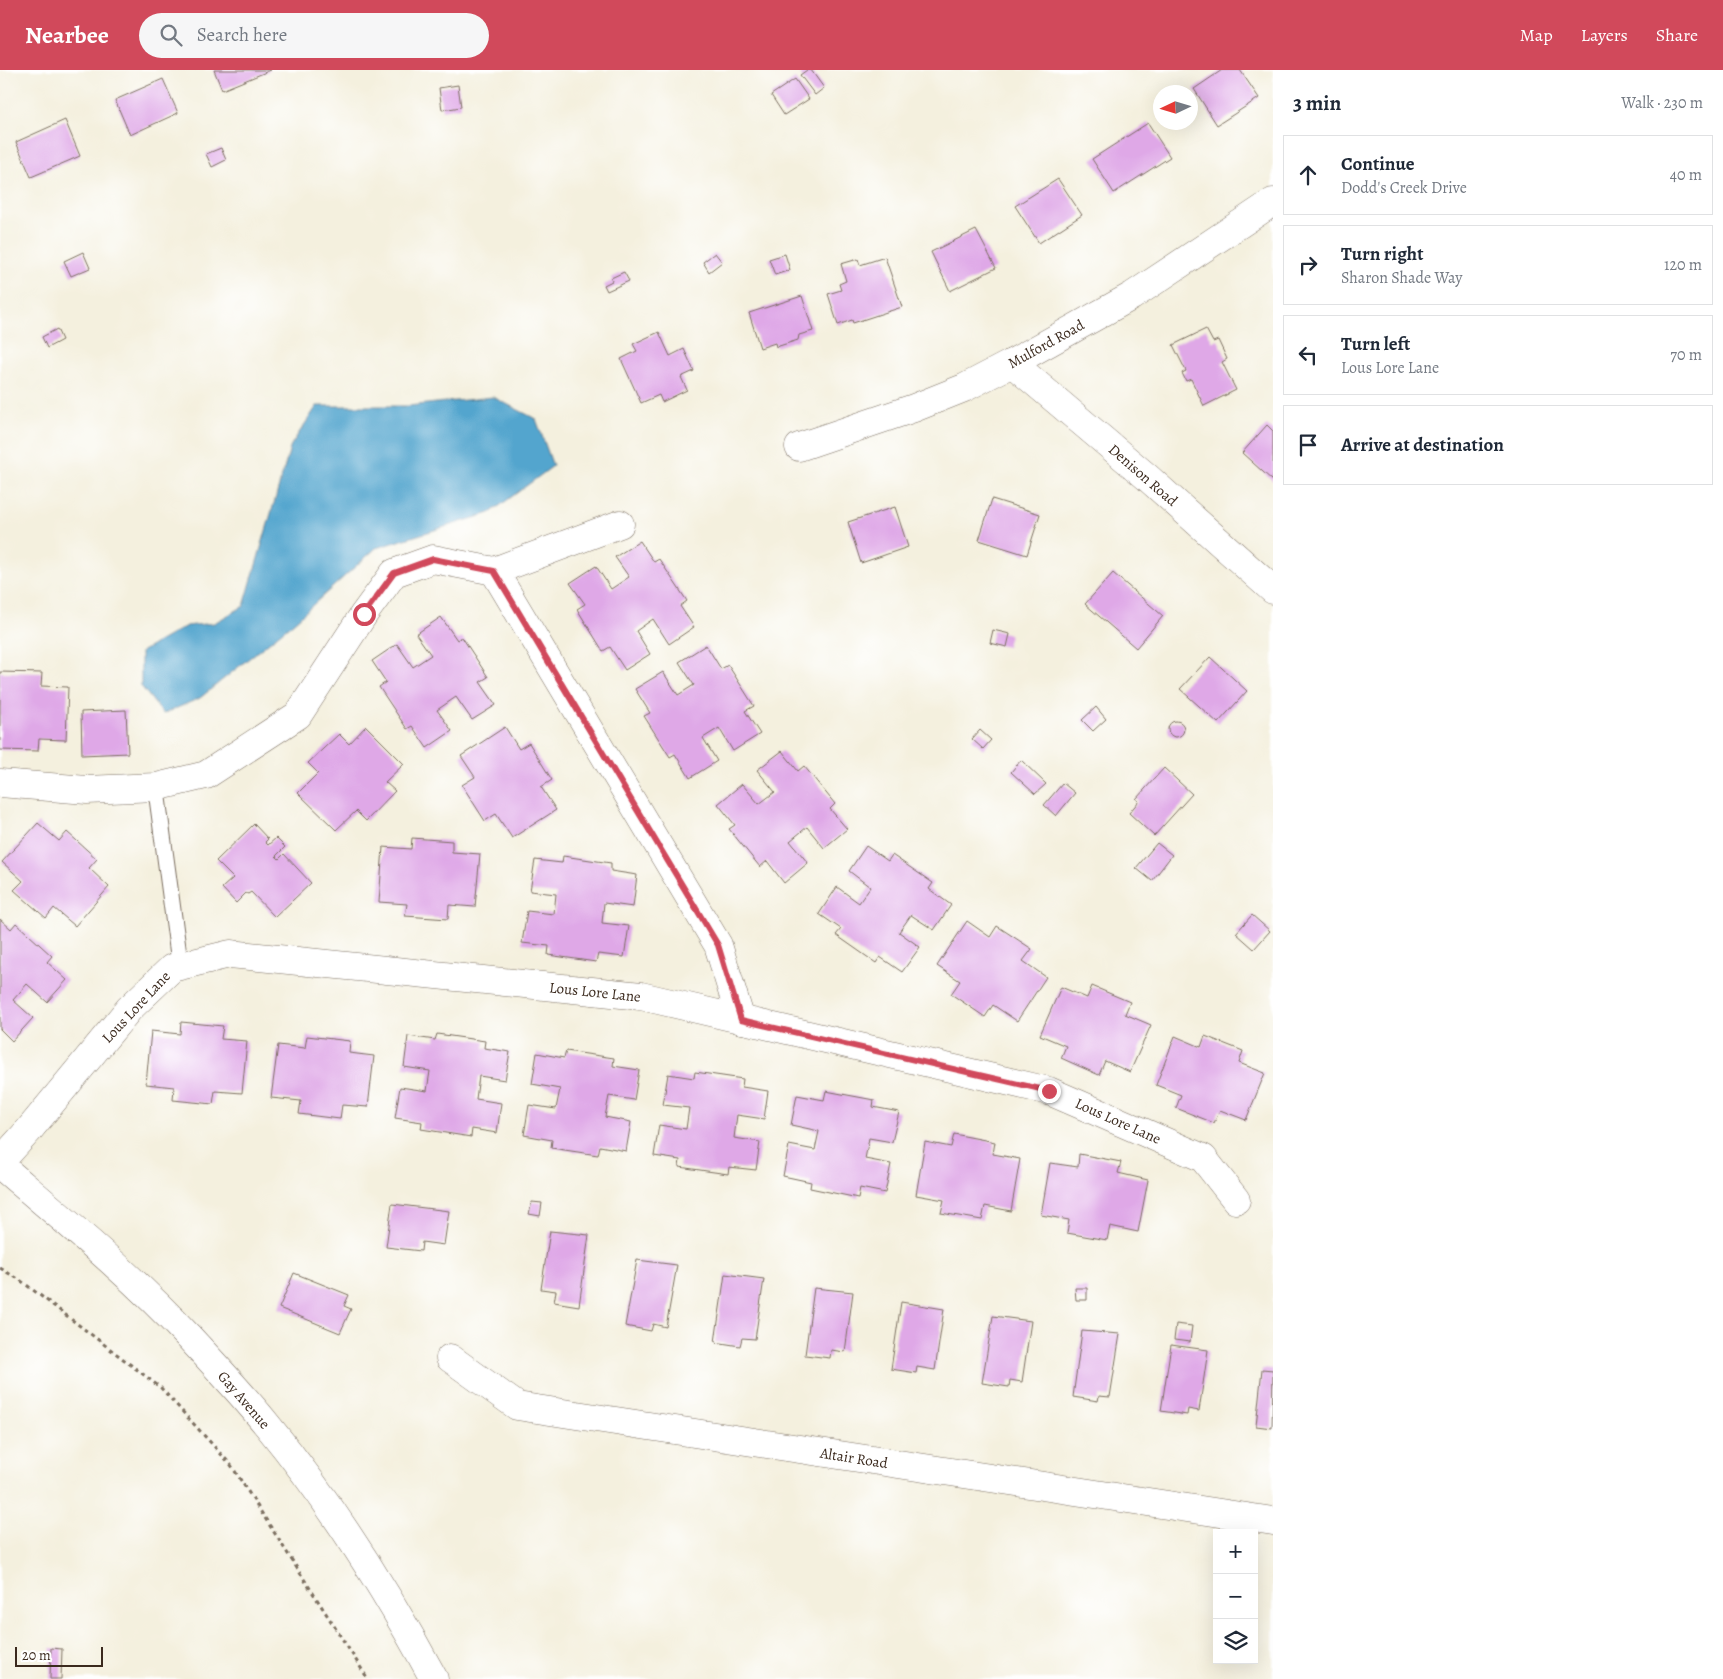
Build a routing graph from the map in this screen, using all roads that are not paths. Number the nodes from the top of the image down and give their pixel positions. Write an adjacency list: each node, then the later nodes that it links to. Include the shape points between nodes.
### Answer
1 (1273, 202): 2 (street, Mulford Road, via 1132,296)
2 (1012, 363): 3 (street, Mulford Road, via 964,388 914,408); 6 (street, Denison Road, via 1147,477)
3 (799, 446)
4 (620, 524): 5 (street)
5 (494, 571): 8 (street, via 433,559 394,573 298,715 206,775); 10 (street, via 718,945)
6 (1273, 590)
7 (0, 783): 8 (street, via 87,790)
8 (156, 788): 9 (lane)
9 (180, 966): 10 (street, Lous Lore Lane, via 230,954 641,996); 11 (street, Lous Lore Lane, via 172,968 129,1009)
10 (741, 1020): 12 (street, Lous Lore Lane, via 1049,1091 1203,1158)
11 (0, 1164): 15 (street, Gay Avenue, via 116,1266 187,1335 268,1426 353,1541)
12 (1236, 1200)
13 (450, 1358): 14 (street, Altair Road, via 517,1406)
14 (1273, 1521)
15 (434, 1679)

